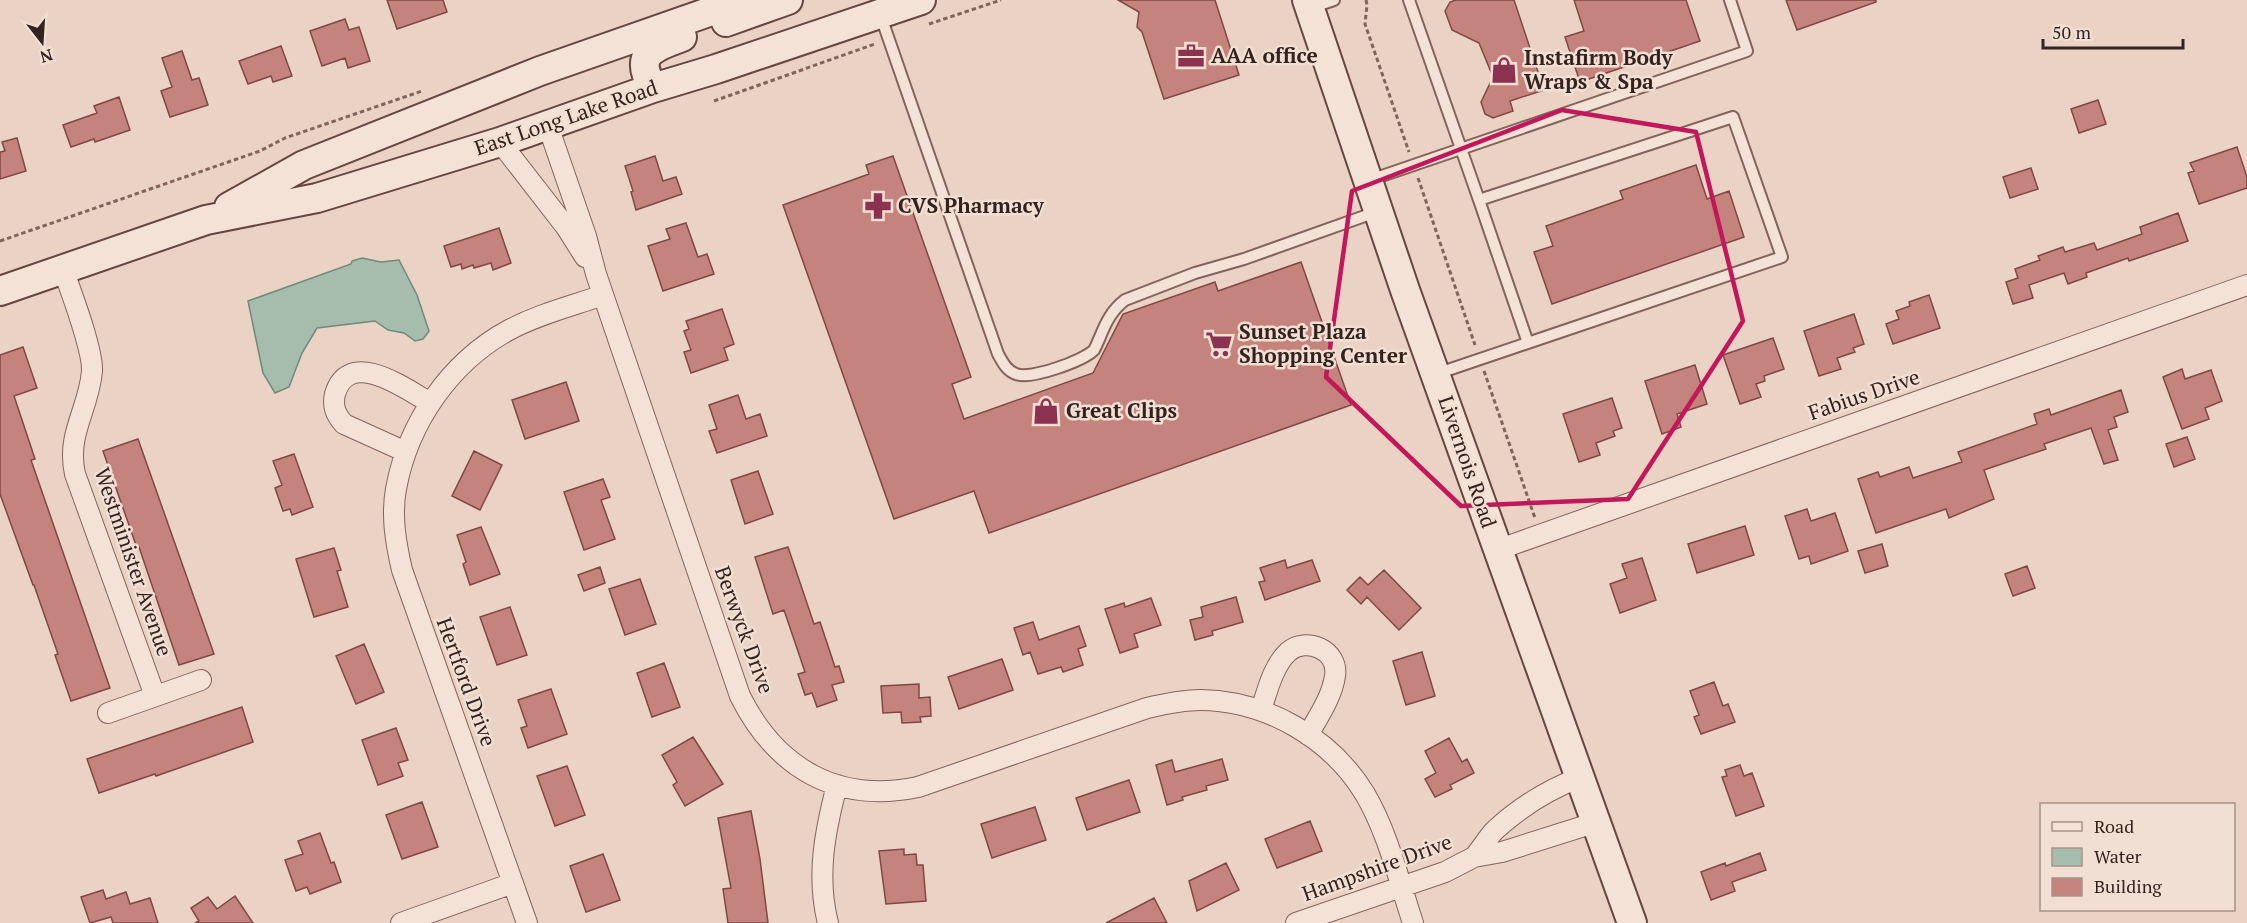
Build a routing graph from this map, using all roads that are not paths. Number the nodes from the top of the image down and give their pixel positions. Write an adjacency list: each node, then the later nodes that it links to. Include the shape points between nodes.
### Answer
1 (743, 0): 8 (main road, East Long Lake Road)
2 (789, 0): 9 (main road, via 653,49 645,58 644,67)
3 (1409, 0): 12 (lane)
4 (1730, 0): 12 (lane, via 1747,51)
5 (1317, 3): 14 (main road, Livernois Road)
6 (924, 12): 7 (main road, East Long Lake Road)
7 (884, 26): 9 (main road, East Long Lake Road); 16 (lane, via 998,354 1005,367 1017,375 1032,376 1050,370 1078,360 1094,349 1107,321 1125,300)
8 (556, 66): 13 (main road, via 554,76 540,87 415,136 412,154); 17 (main road, East Long Lake Road, via 304,165)
9 (653, 88): 10 (main road, East Long Lake Road)
10 (548, 126): 11 (main road, East Long Lake Road); 19 (street, Berwyck Drive)
11 (500, 142): 13 (main road, East Long Lake Road); 19 (street, Berwyck Drive, via 566,227)
12 (1462, 149): 14 (lane); 15 (lane)
13 (423, 165): 17 (main road, East Long Lake Road, via 316,198)
14 (1367, 181): 16 (main road, Livernois Road)
15 (1479, 200): 23 (lane); 23 (lane, via 1733,117 1782,256)
16 (1378, 212): 24 (main road, Livernois Road)
17 (206, 219): 18 (main road, East Long Lake Road)
18 (63, 269): 21 (main road, East Long Lake Road); 29 (street, Westminister Avenue, via 92,368 72,447 74,467)
19 (596, 274): 22 (street, Berwyck Drive)
20 (2247, 285): 27 (street, Fabius Drive)
21 (0, 291)
22 (603, 295): 25 (street, Hertford Drive, via 535,318 491,341 454,373); 34 (street, Berwyck Drive, via 740,696 758,728 783,756 810,775)
23 (1528, 343): 24 (lane)
24 (1436, 374): 27 (main road, Livernois Road)
25 (430, 403): 26 (street, Hertford Drive); 26 (street, via 370,372 349,376 337,390 334,408 344,424)
26 (406, 452): 37 (street, Hertford Drive, via 395,490 397,549 412,603)
27 (1497, 550): 33 (main road, Livernois Road)
28 (201, 680): 29 (street)
29 (155, 696): 31 (street)
30 (1261, 711): 32 (street, Berwyck Drive); 32 (street, via 1282,659 1297,646 1318,646 1331,659 1335,678); 34 (street, Berwyck Drive, via 1221,702 1173,702 918,787 884,791)
31 (108, 713)
32 (1308, 735): 38 (street, Berwyck Drive, via 1343,764 1365,795)
33 (1581, 777): 35 (main road, Livernois Road); 36 (street, Hampshire Drive, via 1549,790 1512,817)
34 (837, 785): 41 (street, via 823,850)
35 (1596, 822): 36 (street, Hampshire Drive); 44 (main road, Livernois Road)
36 (1474, 857): 38 (street, Hampshire Drive)
37 (513, 883): 39 (street); 40 (street, Hertford Drive)
38 (1401, 887): 42 (street, Hampshire Drive); 43 (street, Berwyck Drive)
39 (401, 923)
40 (527, 923)
41 (828, 923)
42 (1296, 923)
43 (1413, 923)
44 (1632, 923)

